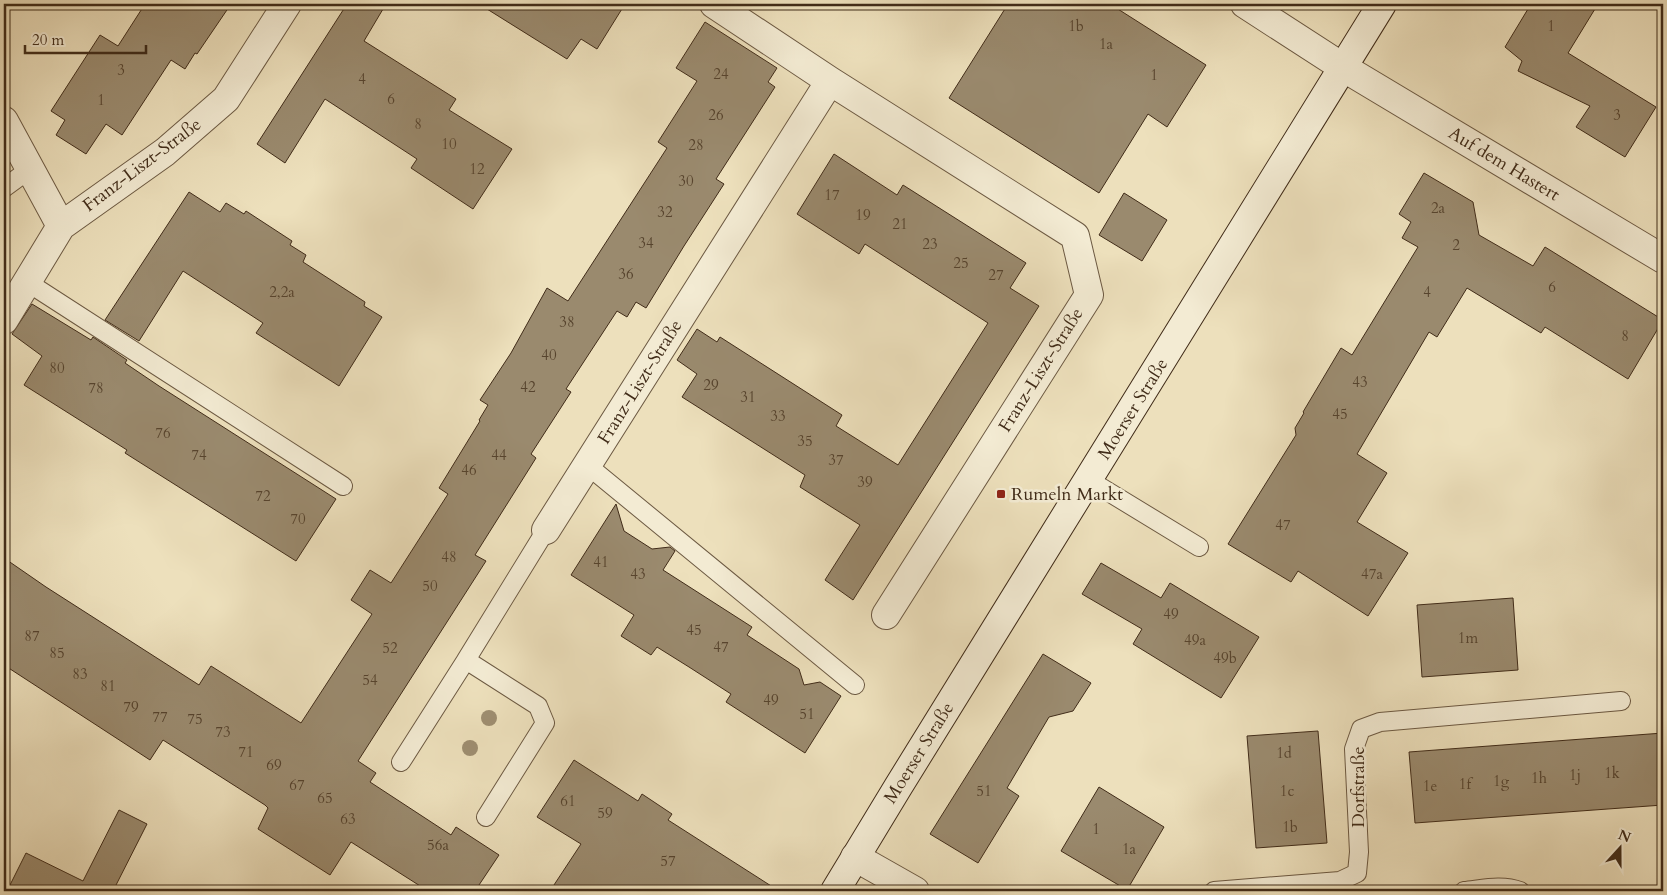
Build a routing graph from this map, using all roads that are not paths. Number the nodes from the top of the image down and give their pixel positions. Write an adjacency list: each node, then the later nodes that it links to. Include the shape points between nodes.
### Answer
1 (288, 4): 10 (street, Franz-Liszt-Straße, via 226,99 165,152)
2 (714, 4): 6 (street, Franz-Liszt-Straße)
3 (1245, 4): 5 (street, Auf dem Hastert)
4 (1382, 4): 5 (street, Moerser Straße)
5 (1344, 68): 11 (street, Auf dem Hastert); 15 (street, Moerser Straße)
6 (830, 82): 14 (street, Franz-Liszt-Straße); 19 (street, Franz-Liszt-Straße, via 1075,236 1089,295)
7 (4, 121): 8 (street)
8 (30, 169): 9 (lane); 10 (street)
9 (4, 188)
10 (61, 226): 12 (street, Franz-Liszt-Straße)
11 (1663, 259)
12 (27, 282): 13 (street, Franz-Liszt-Straße); 16 (lane)
13 (4, 320)
14 (587, 465): 17 (street, Franz-Liszt-Straße); 21 (lane)
15 (1089, 480): 18 (lane); 25 (street, Moerser Straße)
16 (343, 486)
17 (546, 530): 20 (lane)
18 (1199, 547)
19 (886, 615)
20 (466, 660): 23 (lane); 24 (lane, via 538,706 545,723)
21 (854, 685)
22 (1621, 701): 28 (lane, Dorfstraße, via 1380,722 1361,729 1354,749 1359,852 1357,873 1340,881)
23 (401, 762)
24 (486, 817)
25 (856, 857): 26 (street, Moerser Straße); 27 (street)
26 (835, 891)
27 (915, 891)
28 (1214, 891)
29 (1464, 891): 30 (lane, via 1499,887)
30 (1520, 891)

